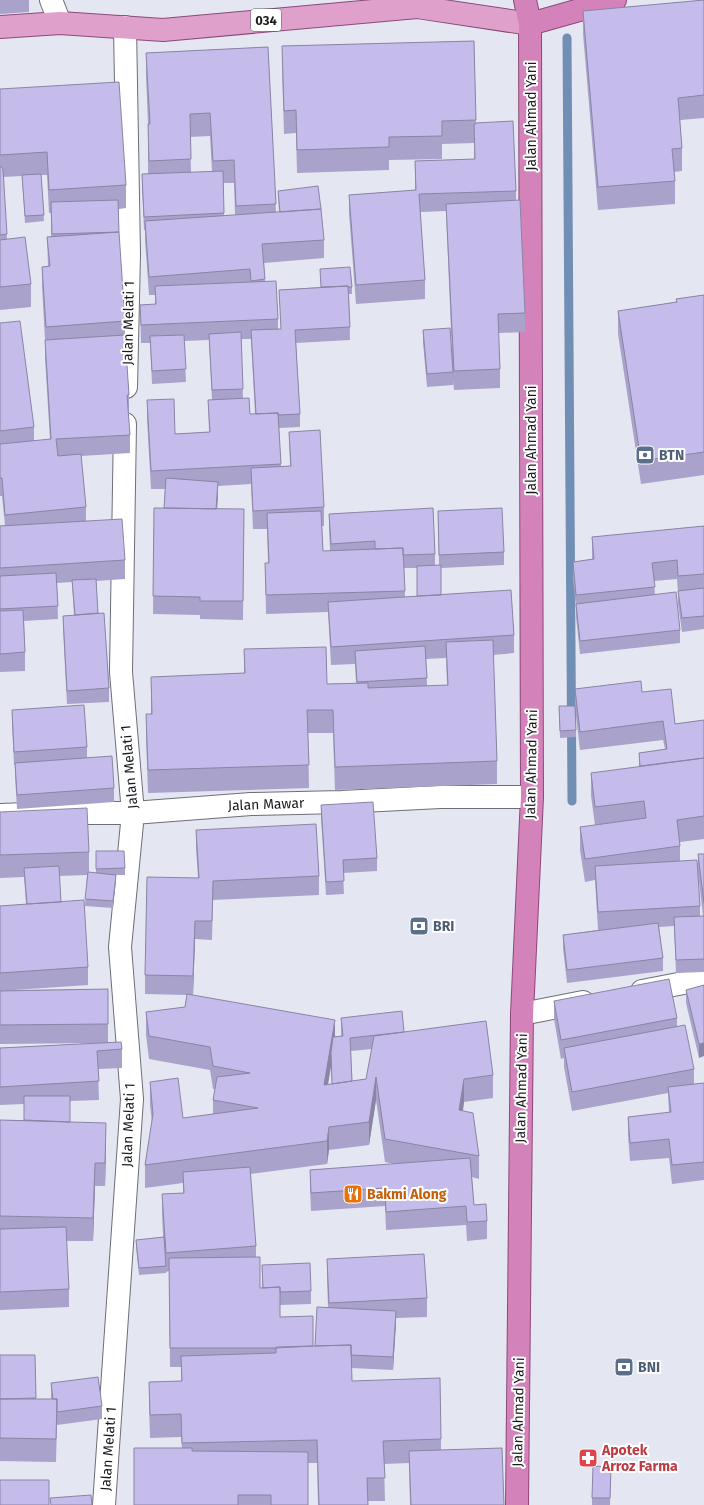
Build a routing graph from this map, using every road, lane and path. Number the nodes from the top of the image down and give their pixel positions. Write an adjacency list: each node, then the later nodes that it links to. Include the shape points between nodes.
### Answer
1 (51, 0): 4 (street)
2 (525, 0): 5 (highway, Jalan Ahmad Yani)
3 (615, 0): 5 (highway)
4 (60, 23): 6 (main road, 034); 7 (main road, 034)
5 (530, 24): 6 (main road, 034, via 417,7 163,30); 8 (highway, Jalan Ahmad Yani)
6 (125, 27): 9 (street, Jalan Melati 1, via 129,254 121,672)
7 (0, 28)
8 (532, 796): 9 (street, Jalan Mawar, via 251,804); 12 (highway, Jalan Ahmad Yani)
9 (133, 813): 10 (street, Jalan Mawar); 13 (street, Jalan Melati 1, via 120,947 132,1099)
10 (0, 815)
11 (704, 979): 12 (street)
12 (522, 1014): 14 (highway, Jalan Ahmad Yani)
13 (104, 1505)
14 (517, 1505)

